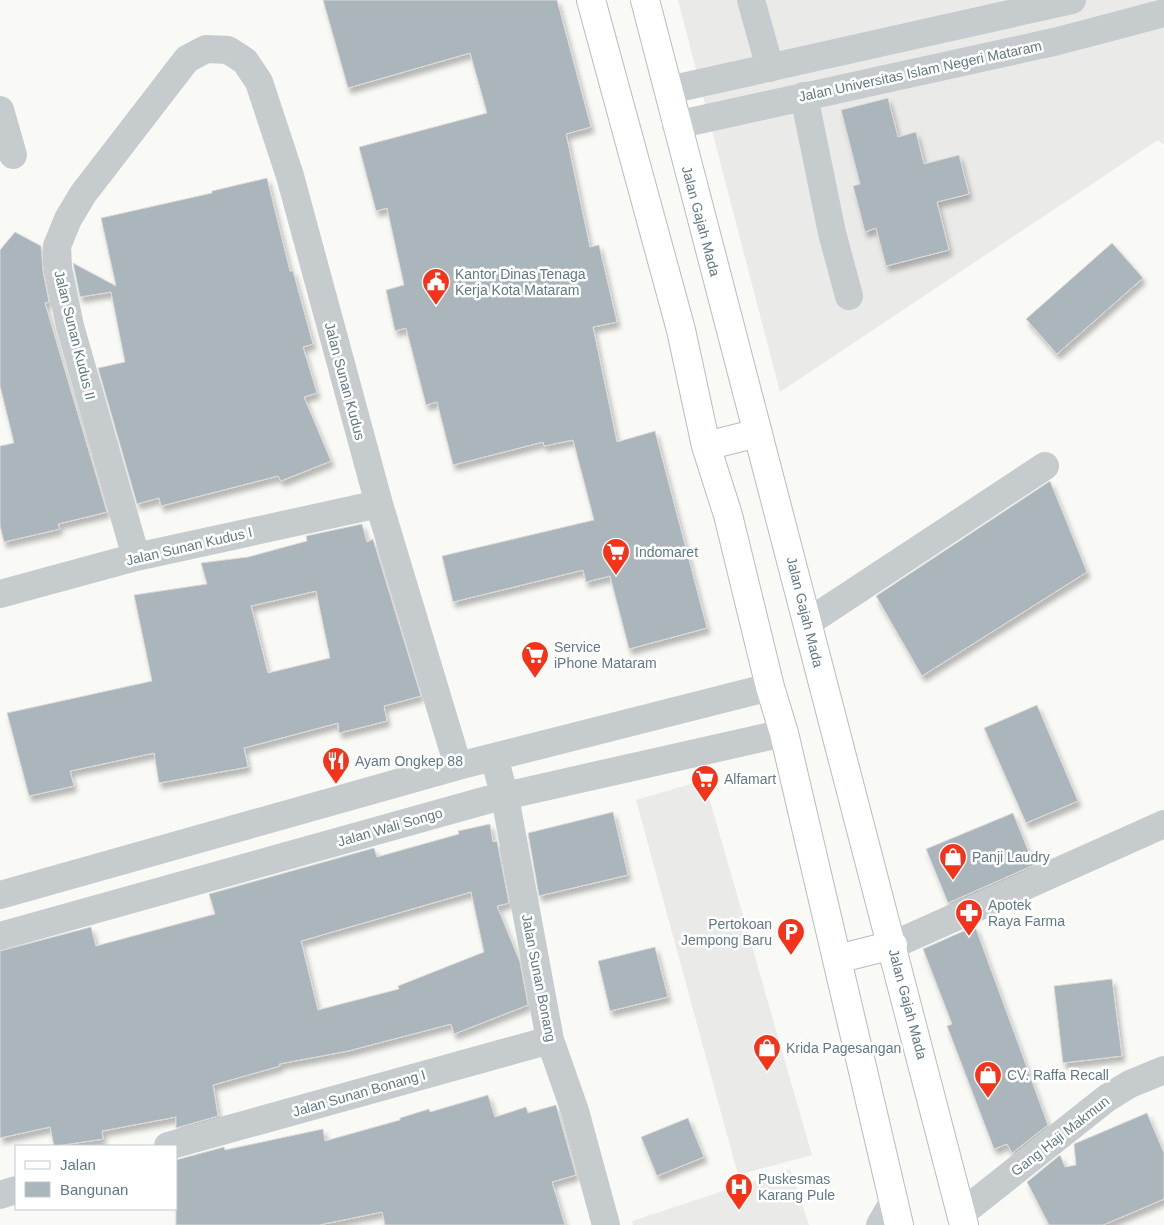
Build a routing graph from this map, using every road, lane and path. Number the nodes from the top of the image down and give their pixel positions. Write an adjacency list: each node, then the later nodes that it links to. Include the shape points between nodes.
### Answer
1 (591, 0): 15 (main road, via 681,330)
2 (645, 0): 8 (main road, Jalan Gajah Mada)
3 (751, 0): 7 (street)
4 (1072, 0): 7 (street)
5 (1164, 13): 9 (street, Jalan Universitas Islam Negeri Mataram, via 1058,41)
6 (187, 58): 17 (street, Jalan Sunan Kudus, via 206,49 228,50 245,62 259,82 290,176); 18 (street, Jalan Sunan Kudus II, via 83,194 57,246 58,268 70,326)
7 (770, 68): 8 (street)
8 (668, 90): 11 (main road, Jalan Gajah Mada)
9 (804, 96): 11 (street, Jalan Universitas Islam Negeri Mataram); 13 (street, via 832,233)
10 (0, 110): 12 (street)
11 (676, 125): 14 (main road, Jalan Gajah Mada)
12 (13, 155)
13 (849, 296)
14 (758, 434): 15 (main road); 20 (main road, Jalan Gajah Mada)
15 (706, 446): 21 (main road, via 728,515)
16 (1045, 466): 20 (street)
17 (379, 504): 18 (street, Jalan Sunan Kudus I); 24 (street, Jalan Sunan Kudus)
18 (136, 557): 19 (street, Jalan Sunan Kudus I)
19 (0, 594)
20 (807, 623): 29 (main road, Jalan Gajah Mada)
21 (770, 687): 22 (main road); 23 (street)
22 (784, 733): 25 (street, Jalan Wali Songo); 30 (main road)
23 (494, 757): 24 (street); 25 (street, Jalan Sunan Bonang)
24 (458, 766): 27 (street)
25 (505, 797): 28 (street, Jalan Wali Songo); 31 (street, Jalan Sunan Bonang)
26 (1164, 824): 29 (street)
27 (0, 895)
28 (0, 936)
29 (893, 945): 30 (main road); 37 (main road, Jalan Gajah Mada)
30 (837, 959): 36 (main road)
31 (550, 1040): 33 (street, Jalan Sunan Bonang I); 38 (street, Jalan Sunan Bonang, via 575,1111)
32 (1164, 1070): 37 (street, Gang Haji Makmun, via 1107,1098)
33 (172, 1145)
34 (15, 1190): 35 (street)
35 (0, 1195)
36 (897, 1213): 39 (street)
37 (963, 1219)
38 (606, 1225)
39 (880, 1225)

